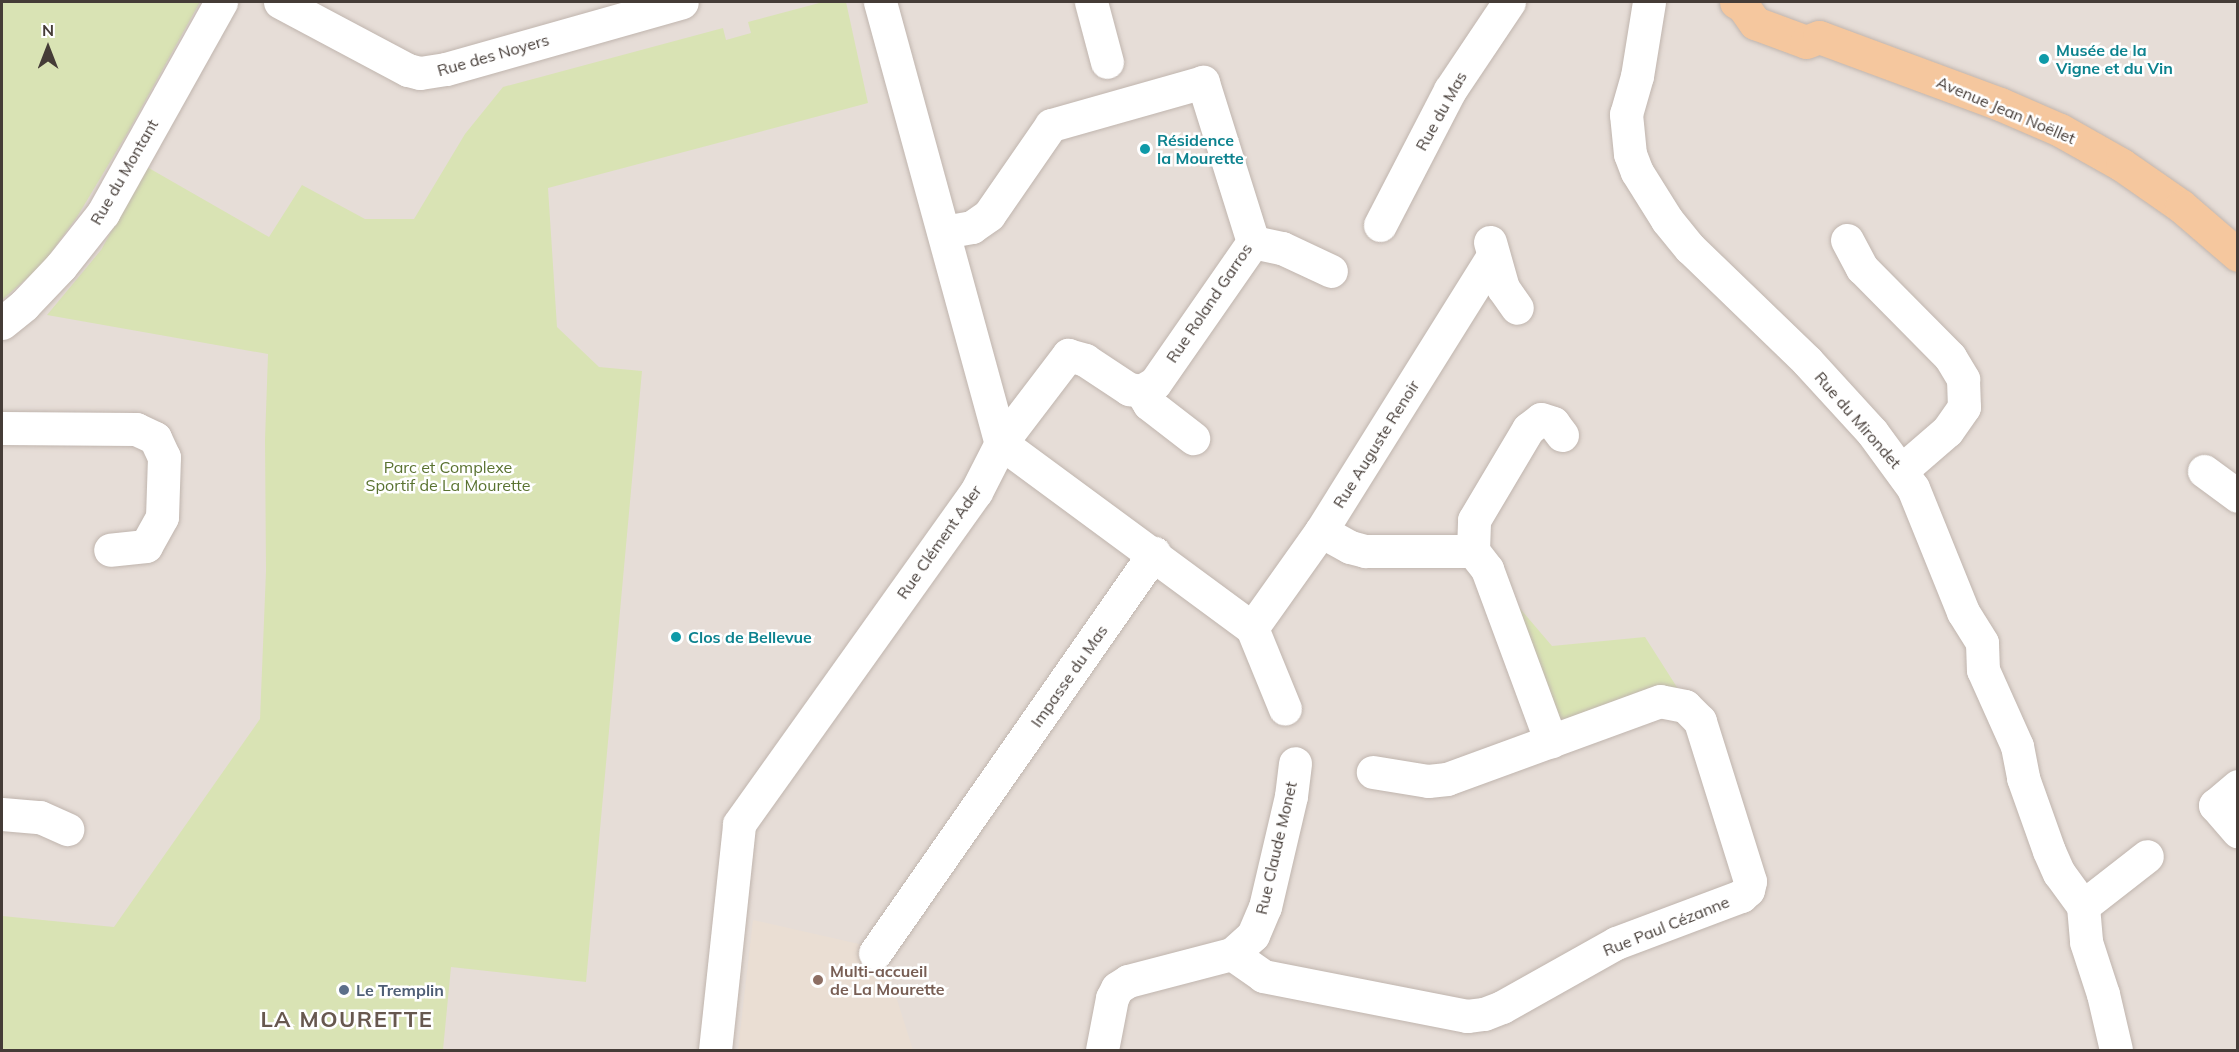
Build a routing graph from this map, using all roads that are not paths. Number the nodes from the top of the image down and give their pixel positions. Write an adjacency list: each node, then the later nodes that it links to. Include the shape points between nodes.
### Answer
1 (221, 2): 18 (street, Rue du Montant, via 103,213 61,266)
2 (280, 2): 9 (street, Rue des Noyers, via 420,73 446,69)
3 (682, 2): 9 (street, Rue des Noyers)
4 (880, 2): 12 (street)
5 (1091, 2): 10 (street)
6 (1509, 2): 11 (street, Rue du Mas, via 1450,90)
7 (1649, 2): 24 (street, Rue du Mirondet, via 1637,76 1626,114 1630,154 1637,172 1690,248 1807,361)
8 (1739, 4): 15 (main road, Avenue Jean Noëllet, via 1764,6 1813,25 1819,37 2060,130 2122,165 2181,206)
9 (621, 10)
10 (1107, 62)
11 (1380, 225)
12 (945, 232): 14 (street, Rue Roland Garros, via 972,227 989,215 1051,125 1203,82); 23 (street)
13 (1847, 240): 24 (street, via 1862,268 1950,357 1964,379 1964,407 1947,431)
14 (1253, 242): 16 (street, via 1282,248); 19 (street, Rue Roland Garros, via 1155,383)
15 (2237, 254)
16 (1331, 271)
17 (1517, 308): 27 (street, Rue Auguste Renoir, via 1503,288 1489,245)
18 (2, 323)
19 (1141, 391): 22 (street, via 1149,404); 23 (street, via 1129,389 1085,360 1068,355)
20 (1552, 427): 29 (street, via 1528,429 1474,520)
21 (2, 428): 28 (street, via 136,429 155,438 164,457 162,517 146,546)
22 (1193, 438)
23 (1001, 443): 30 (street); 44 (street, Rue Clément Ader, via 976,492 739,824)
24 (1902, 470): 41 (street, Rue du Mirondet, via 1923,507 1964,612 1982,643 1983,670 2017,746 2023,778 2049,851 2059,873)
25 (2204, 471): 26 (street)
26 (2238, 496)
27 (1321, 531): 29 (street, via 1365,551); 31 (street, Rue Auguste Renoir)
28 (110, 550)
29 (1473, 551): 33 (street, via 1487,569)
30 (1154, 553): 31 (street); 42 (street, Impasse du Mas)
31 (1252, 628): 32 (street)
32 (1286, 710)
33 (1551, 742): 35 (street, Rue Paul Cézanne, via 1447,779 1428,781); 43 (street, Rue Paul Cézanne, via 1660,702 1685,706 1700,721 1750,881 1748,890 1616,943 1502,1007 1476,1015 1263,976)
34 (1295, 763): 43 (street, Rue Claude Monet, via 1291,796 1264,907 1253,935)
35 (1372, 772)
36 (2226, 795): 39 (street)
37 (2, 814): 38 (street, via 40,817)
38 (68, 829)
39 (2238, 831)
40 (2147, 856): 41 (street)
41 (2084, 906): 46 (street, via 2086,942)
42 (876, 953)
43 (1232, 954): 45 (street, Rue Claude Monet, via 1128,981 1117,988)
44 (715, 1050)
45 (1102, 1050)
46 (2116, 1050)

